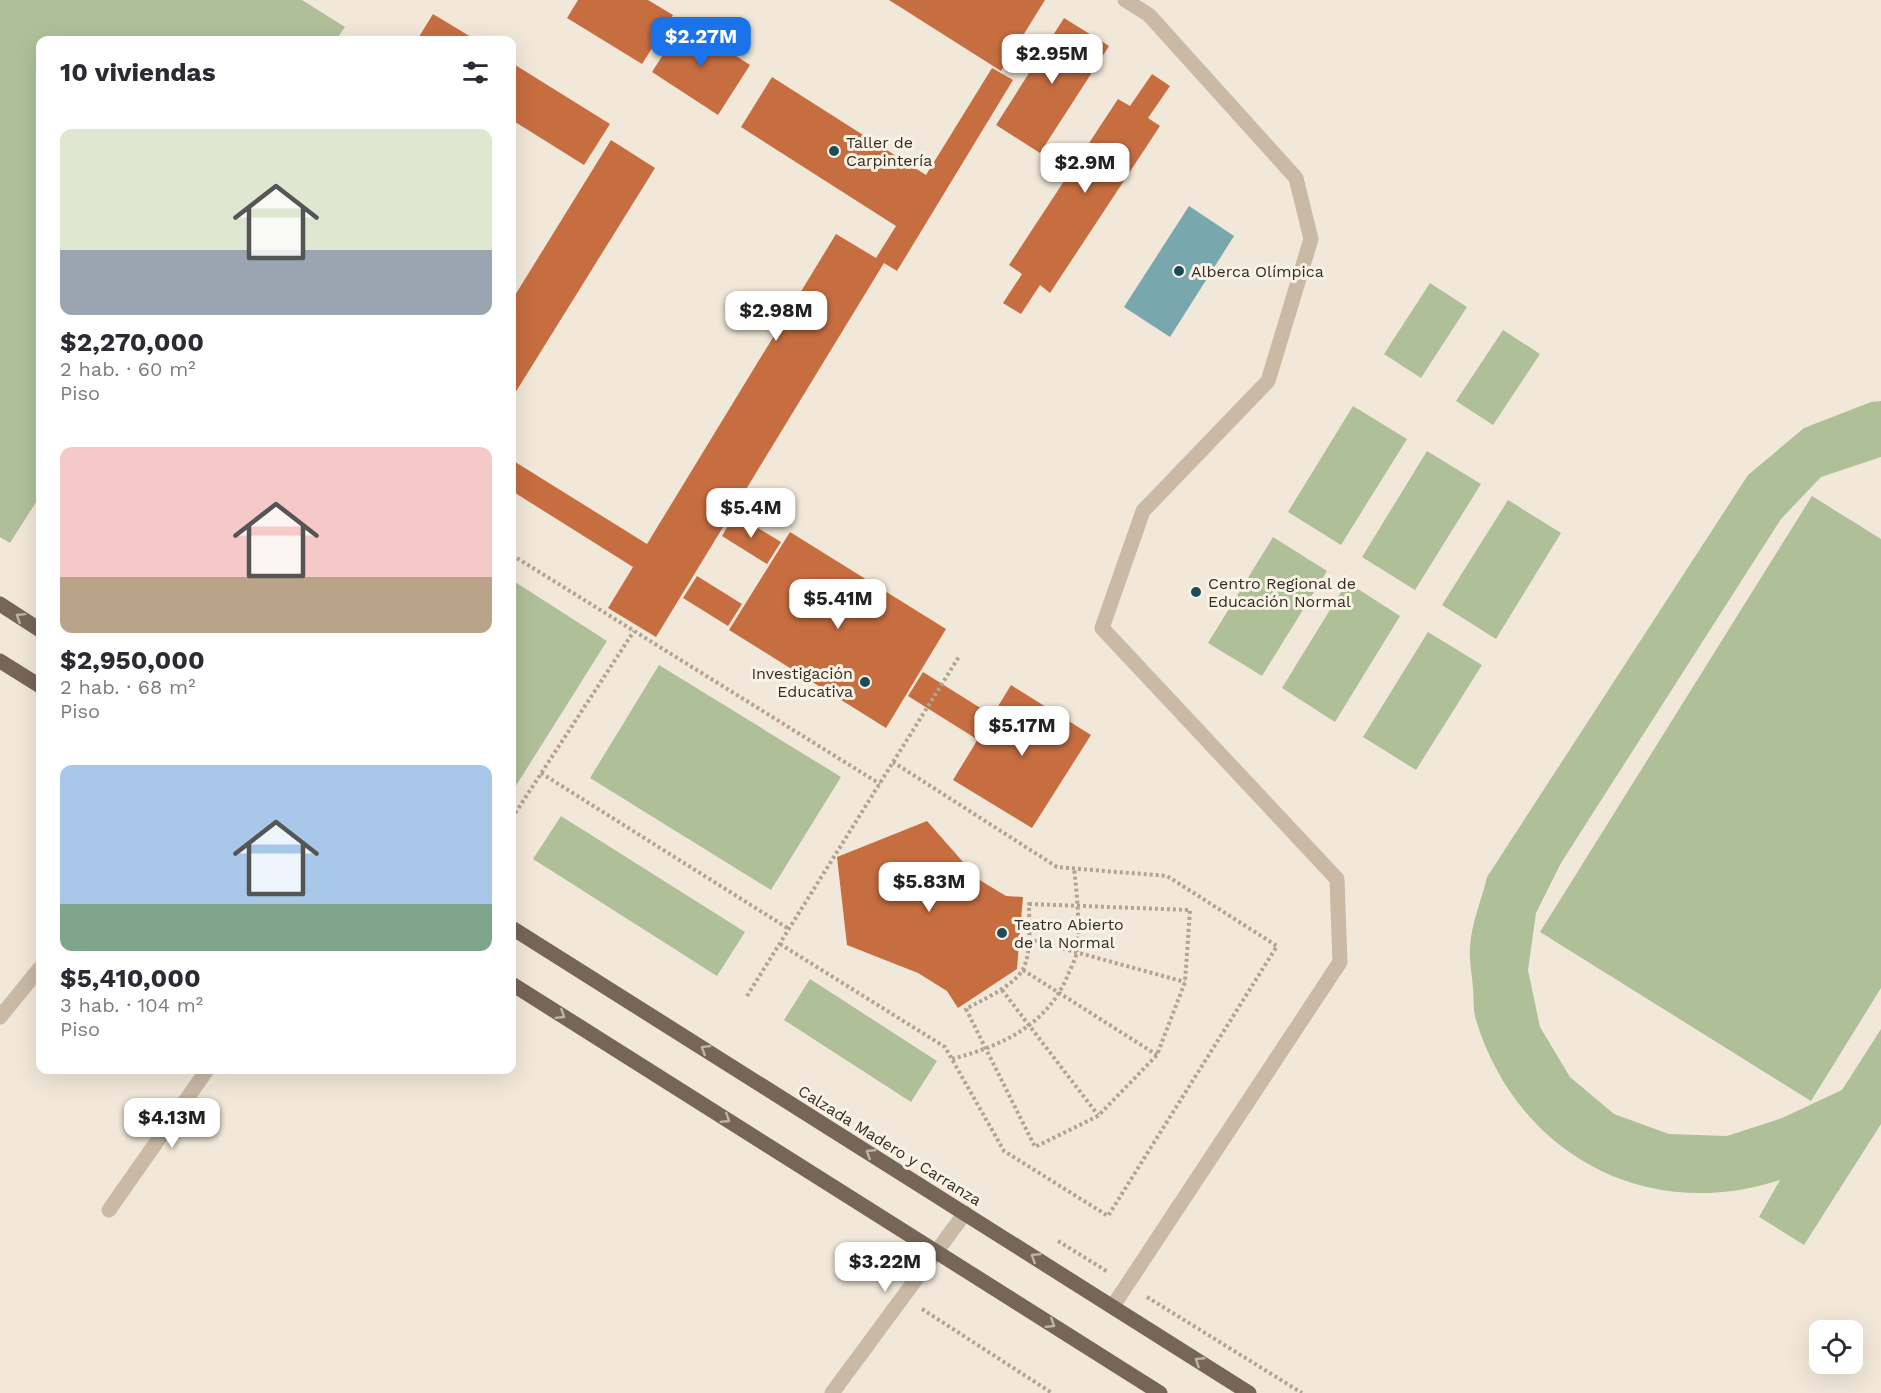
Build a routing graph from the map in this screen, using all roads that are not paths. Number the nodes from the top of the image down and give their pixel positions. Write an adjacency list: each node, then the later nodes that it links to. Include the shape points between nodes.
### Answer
1 (1125, 0): 14 (street, via 1149,15 1296,178 1311,239 1268,381 1143,511 1102,628 1337,879 1340,962)
2 (0, 604): 3 (main road, one-way to 2)
3 (36, 627)
4 (0, 661): 5 (main road)
5 (36, 684)
6 (516, 931): 12 (main road, Calzada Madero y Carranza, one-way to 6)
7 (36, 973): 9 (street)
8 (516, 987): 13 (main road, one-way to 13)
9 (0, 1017)
10 (204, 1074): 11 (street)
11 (109, 1210)
12 (965, 1213): 13 (street); 14 (main road, Calzada Madero y Carranza, one-way to 12)
13 (936, 1251): 15 (street); 16 (main road, one-way to 16)
14 (1113, 1306): 17 (main road, Calzada Madero y Carranza, one-way to 14)
15 (832, 1393)
16 (1160, 1393)
17 (1249, 1393)

